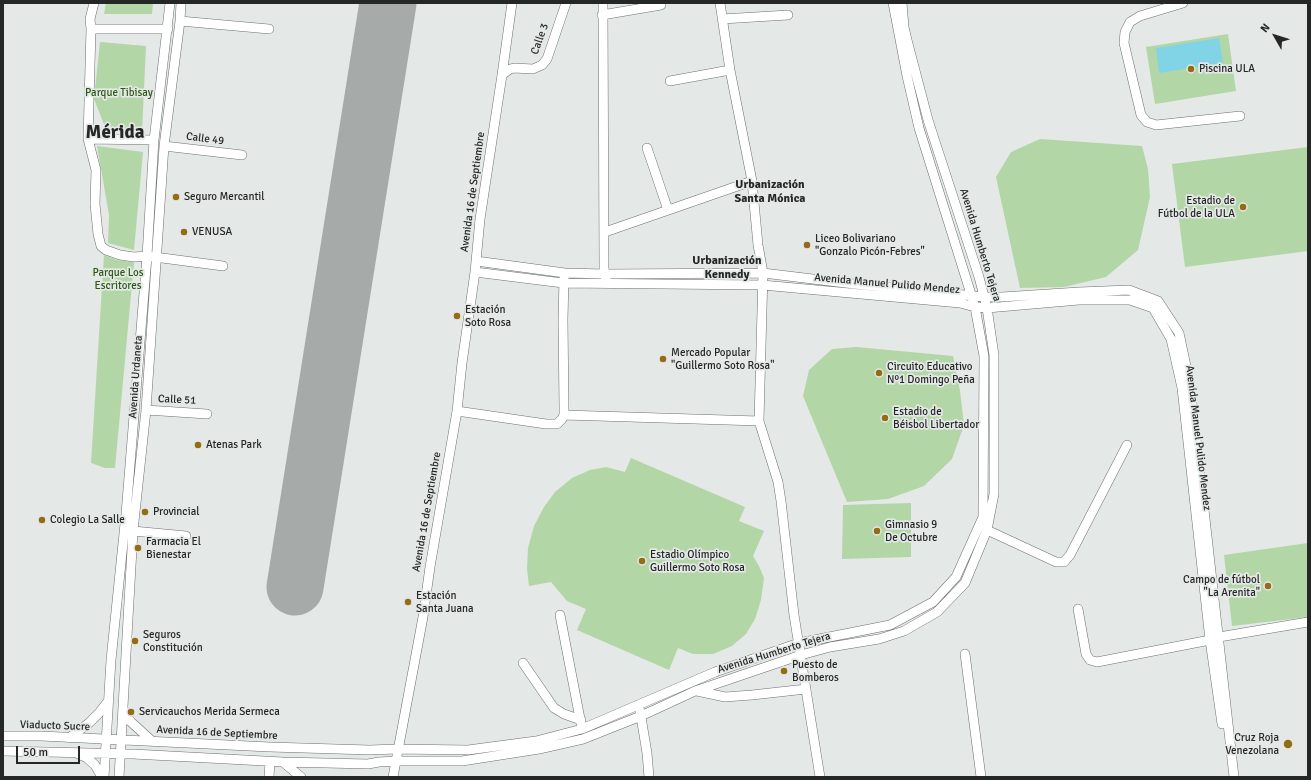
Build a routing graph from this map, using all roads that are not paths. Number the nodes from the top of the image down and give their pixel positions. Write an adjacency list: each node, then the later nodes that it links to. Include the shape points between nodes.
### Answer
1 (94, 3): 16 (street, via 90,19)
2 (170, 3): 17 (street, Avenida Urdaneta)
3 (181, 3): 15 (street, Avenida Urdaneta)
4 (512, 3): 20 (street, Avenida 16 de Septiembre)
5 (566, 3): 20 (street, Calle 3, via 547,59 542,65 533,69 510,69)
6 (603, 3): 12 (street)
7 (720, 3): 14 (street)
8 (893, 3): 41 (street, Avenida Humberto Tejera, via 919,128)
9 (902, 3): 42 (street, Avenida Humberto Tejera, via 907,40 928,120)
10 (1183, 3): 22 (street, via 1140,16 1130,22 1125,32 1124,42 1141,114 1147,122 1156,125)
11 (661, 5): 12 (street)
12 (602, 15): 30 (street)
13 (788, 15): 14 (street)
14 (722, 18): 19 (street)
15 (180, 21): 18 (street); 25 (street, Avenida Urdaneta)
16 (91, 28): 17 (street); 23 (street)
17 (168, 29): 24 (street, Avenida Urdaneta)
18 (269, 29)
19 (730, 70): 21 (street); 28 (street)
20 (502, 75): 33 (street, Avenida 16 de Septiembre)
21 (670, 81)
22 (1240, 116)
23 (88, 139): 24 (street); 31 (street, via 96,170 96,204 101,246 120,255)
24 (154, 140): 31 (street, Avenida Urdaneta)
25 (164, 146): 27 (street, Calle 49); 32 (street, Avenida Urdaneta)
26 (648, 148): 29 (street)
27 (242, 155)
28 (752, 181): 29 (street); 37 (street)
29 (668, 210): 30 (street)
30 (605, 232): 38 (street)
31 (146, 256): 32 (street); 64 (street, Avenida Urdaneta)
32 (156, 258): 34 (street); 45 (street, Avenida Urdaneta)
33 (476, 261): 35 (street, Avenida 16 de Septiembre); 36 (street)
34 (223, 266)
35 (475, 272): 39 (street, Avenida Manuel Pulido Mendez); 46 (street, Avenida 16 de Septiembre)
36 (565, 273): 38 (street); 39 (street)
37 (763, 273): 38 (street); 40 (street); 41 (street)
38 (606, 279): 39 (street, Avenida Manuel Pulido Mendez); 40 (street, Avenida Manuel Pulido Mendez)
39 (563, 283): 48 (street)
40 (762, 285): 43 (street, Avenida Manuel Pulido Mendez, via 960,303); 49 (street)
41 (971, 296): 42 (street); 43 (street, Avenida Humberto Tejera)
42 (984, 297): 44 (street, Avenida Humberto Tejera); 57 (street, via 1129,290 1158,301 1179,333 1190,385)
43 (975, 307): 44 (street, Avenida Manuel Pulido Mendez); 58 (street, Avenida Humberto Tejera, via 984,356 983,517 956,577 933,602 890,625)
44 (987, 308): 51 (street, Avenida Humberto Tejera, via 994,355 994,494); 57 (street, Avenida Manuel Pulido Mendez, via 1079,300 1130,300 1153,308 1172,339 1182,388)
45 (146, 410): 47 (street, Calle 51); 52 (street, Avenida Urdaneta)
46 (457, 411): 48 (street, via 546,424 557,424); 74 (street, Avenida 16 de Septiembre, via 423,617)
47 (207, 414)
48 (564, 415): 49 (street)
49 (759, 422): 58 (street, via 778,482)
50 (1127, 445): 51 (street, via 1064,562 1056,562)
51 (987, 530): 60 (street, Avenida Humberto Tejera, via 965,583 937,612 904,631 879,640 830,647)
52 (133, 531): 53 (street); 66 (street, Avenida Urdaneta)
53 (186, 536)
54 (1078, 609): 57 (street, via 1086,654 1090,660 1097,662)
55 (560, 615): 68 (street)
56 (1308, 622): 57 (street)
57 (1215, 639): 91 (street, Avenida Manuel Pulido Mendez); 92 (street)
58 (799, 643): 60 (street); 65 (street, Avenida Humberto Tejera, via 715,672)
59 (965, 654): 90 (street)
60 (801, 655): 62 (street); 63 (street, Avenida Humberto Tejera)
61 (523, 663): 68 (street, via 554,708)
62 (806, 689): 63 (street, via 726,697); 89 (street)
63 (695, 691): 67 (street, Avenida Humberto Tejera)
64 (109, 700): 70 (street, via 89,723); 71 (street, Avenida Urdaneta)
65 (639, 705): 67 (street); 68 (street, Avenida Humberto Tejera)
66 (123, 708): 72 (street, Avenida Urdaneta); 73 (street, via 131,722)
67 (641, 716): 82 (street, Avenida Humberto Tejera, via 583,739 539,749 462,761); 88 (street)
68 (581, 725): 74 (street, Avenida Humberto Tejera, via 536,741 468,750)
69 (3, 736): 70 (street, Viaducto Sucre)
70 (69, 738): 71 (street, Viaducto Sucre)
71 (106, 740): 72 (street, Viaducto Sucre); 77 (street, Avenida Urdaneta)
72 (121, 740): 73 (street, Avenida 16 de Septiembre); 78 (street, Avenida Urdaneta)
73 (153, 742): 74 (street, Avenida 16 de Septiembre)
74 (397, 749): 82 (street)
75 (3, 750): 76 (street)
76 (75, 752): 77 (street); 83 (street, via 88,758)
77 (106, 754): 78 (street); 83 (street, Avenida Urdaneta)
78 (120, 754): 79 (street); 84 (street, Avenida Urdaneta)
79 (133, 754): 80 (street); 84 (street, via 125,762)
80 (270, 761): 81 (street); 85 (street)
81 (283, 762): 82 (street); 86 (street)
82 (395, 762): 87 (street)
83 (103, 777)
84 (120, 777)
85 (269, 777)
86 (301, 777)
87 (393, 777)
88 (649, 777)
89 (820, 777)
90 (981, 777)
91 (1228, 777)
92 (1234, 777)

